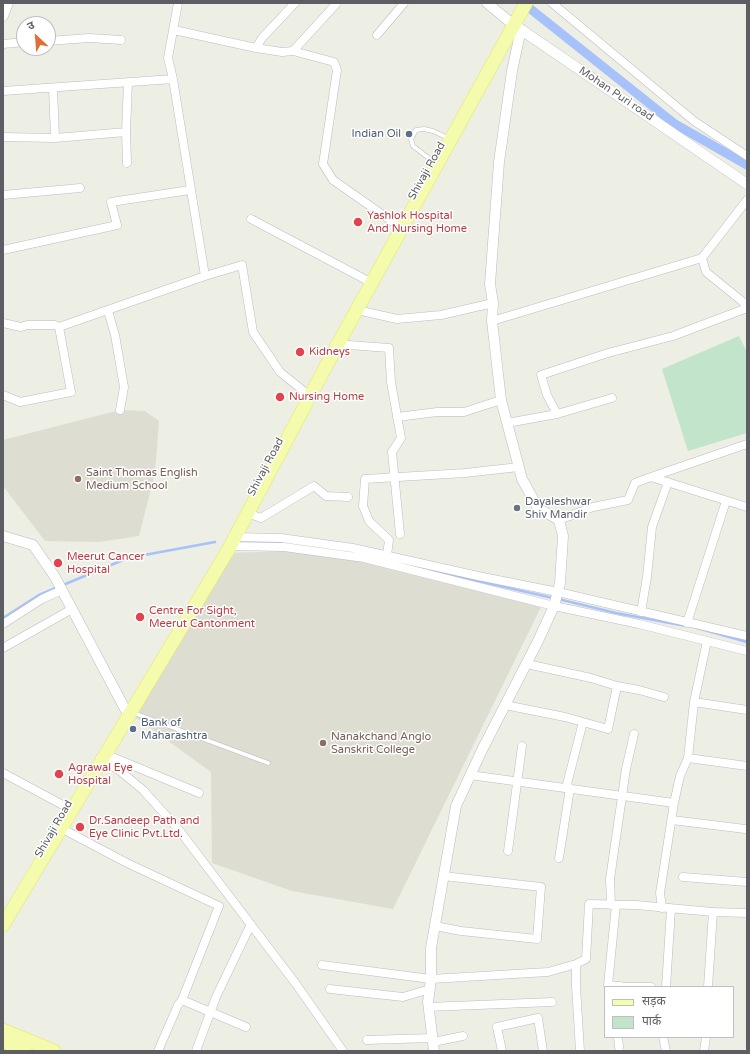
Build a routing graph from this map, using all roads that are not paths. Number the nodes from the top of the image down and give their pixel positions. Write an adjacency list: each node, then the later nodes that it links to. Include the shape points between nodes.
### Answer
1 (8, 3): 9 (street)
2 (178, 3): 10 (street)
3 (295, 3): 16 (street, via 262,38)
4 (337, 3): 17 (street)
5 (404, 3): 11 (street)
6 (487, 3): 8 (street, Mohan Puri road)
7 (552, 3): 26 (street, via 694,121)
8 (519, 15): 25 (main road, Shivaji Road); 29 (street, Mohan Puri road); 40 (street, via 500,148 490,284)
9 (3, 16)
10 (174, 30): 16 (street); 18 (street, via 168,58)
11 (377, 35)
12 (56, 40): 13 (street, via 89,38)
13 (121, 40)
14 (16, 43): 15 (street)
15 (3, 44)
16 (256, 48): 17 (street)
17 (293, 51): 35 (street, via 334,62 337,70 323,164 333,180)
18 (173, 78): 19 (street); 31 (street)
19 (128, 82): 20 (street); 22 (street)
20 (53, 88): 21 (street); 24 (street)
21 (3, 91)
22 (126, 132): 24 (street); 27 (street)
23 (3, 138): 24 (street)
24 (55, 138)
25 (448, 138): 28 (main road, Shivaji Road); 28 (lane, via 424,129 416,130 411,139 412,146)
26 (747, 156)
27 (127, 163)
28 (435, 163): 35 (main road, Shivaji Road)
29 (747, 184)
30 (80, 188): 32 (street)
31 (190, 190): 36 (street, via 111,202 117,225); 38 (street)
32 (3, 195)
33 (747, 200): 37 (street)
34 (251, 219): 39 (street)
35 (400, 227): 39 (main road, Shivaji Road)
36 (3, 250)
37 (702, 258): 41 (street, via 706,272); 44 (street)
38 (205, 276): 43 (street); 48 (street, via 242,265 253,332 280,372)
39 (370, 281): 42 (main road); 47 (main road, Shivaji Road)
40 (493, 303): 42 (street, via 441,315 397,319); 44 (street)
41 (746, 305): 53 (street, via 673,336 541,374 547,395)
42 (357, 310): 47 (main road)
43 (108, 311): 46 (street); 52 (street, via 124,387)
44 (492, 321): 51 (street)
45 (3, 323): 46 (street, via 17,327)
46 (59, 327): 49 (street, via 71,392 20,402)
47 (335, 344): 48 (main road, Shivaji Road); 54 (street, via 389,348)
48 (308, 394): 64 (main road); 68 (main road, Shivaji Road)
49 (3, 395)
50 (612, 398): 53 (street)
51 (500, 400): 54 (street, via 464,412 437,412); 55 (street)
52 (120, 410)
53 (557, 414): 55 (street)
54 (397, 417): 59 (street, via 401,438 392,452)
55 (507, 423): 57 (street)
56 (747, 444): 58 (street)
57 (519, 467): 59 (street); 65 (street, via 522,479 538,508)
58 (650, 477): 60 (street); 65 (street, via 636,483 628,500 593,507)
59 (394, 479): 66 (street); 69 (street, via 364,479 363,506 369,521 389,540)
60 (668, 482): 62 (street); 74 (street, via 652,528 648,577)
61 (348, 497): 64 (street, via 326,496 314,486 261,518)
62 (726, 501): 63 (street); 75 (street)
63 (747, 506)
64 (247, 513): 68 (main road)
65 (559, 520): 71 (street, via 563,536)
66 (400, 534)
67 (3, 536): 70 (street, via 33,545)
68 (229, 541): 69 (street, via 281,538); 72 (street, via 364,558); 86 (main road, Shivaji Road)
69 (387, 556): 71 (street)
70 (62, 589): 73 (street); 76 (street)
71 (558, 592): 72 (street); 74 (street)
72 (555, 604): 78 (street); 81 (street)
73 (72, 609): 79 (street); 86 (street)
74 (641, 612): 75 (street)
75 (687, 623): 77 (street)
76 (3, 624)
77 (747, 635)
78 (707, 641): 80 (street); 84 (street)
79 (3, 648)
80 (747, 651)
81 (527, 664): 82 (street); 85 (street)
82 (617, 686): 83 (street); 88 (street, via 608,729)
83 (664, 697)
84 (694, 702): 87 (street); 92 (street)
85 (505, 705): 88 (street); 96 (street)
86 (127, 710): 91 (main road, Shivaji Road); 93 (lane)
87 (747, 710)
88 (583, 722): 98 (street)
89 (634, 734): 100 (street)
90 (522, 746): 97 (street)
91 (101, 757): 99 (street); 102 (main road, Shivaji Road); 118 (street, via 143,790 179,830)
92 (688, 758): 94 (street); 101 (street, via 680,776)
93 (268, 763)
94 (747, 766)
95 (3, 773): 102 (street)
96 (470, 775): 97 (street); 109 (street, via 456,806)
97 (517, 782): 98 (street); 106 (street)
98 (568, 788): 100 (street); 107 (street)
99 (199, 793)
100 (622, 795): 101 (street); 112 (street, via 610,879)
101 (674, 803): 103 (street)
102 (70, 809): 104 (main road, Shivaji Road)
103 (672, 820): 105 (street); 113 (street, via 660,893)
104 (59, 827): 108 (main road, Shivaji Road); 128 (street, via 218,906)
105 (745, 829)
106 (508, 851)
107 (559, 858)
108 (32, 873): 117 (main road, Shivaji Road); 119 (main road)
109 (443, 876): 120 (street); 120 (street, via 541,887 537,939)
110 (683, 877): 111 (street)
111 (747, 882)
112 (614, 905): 113 (street); 121 (street, via 589,904 586,959); 124 (street, via 608,985)
113 (662, 908): 114 (street)
114 (671, 909): 115 (street); 125 (street)
115 (713, 912): 116 (street); 126 (street)
116 (747, 914)
117 (3, 916)
118 (251, 924): 131 (street); 146 (street)
119 (3, 925)
120 (435, 926): 123 (street, via 431,948)
121 (576, 964): 123 (street, via 548,972); 149 (street)
122 (322, 965): 123 (street)
123 (430, 984): 127 (street, via 404,997); 130 (street)
124 (614, 986)
125 (666, 986)
126 (708, 986)
127 (330, 988)
128 (182, 1000): 131 (street); 144 (street)
129 (552, 1002): 130 (street)
130 (428, 1007): 140 (street)
131 (211, 1013): 132 (street); 145 (street)
132 (246, 1027)
133 (3, 1030): 143 (main road)
134 (463, 1036): 140 (street)
135 (618, 1038): 141 (street)
136 (663, 1038): 150 (street)
137 (706, 1038): 151 (street)
138 (367, 1040): 140 (street)
139 (3, 1041): 142 (main road)
140 (433, 1044)
141 (620, 1047)
142 (25, 1051)
143 (54, 1051)
144 (158, 1051)
145 (196, 1051)
146 (343, 1051)
147 (502, 1051): 148 (street, via 497,1027 538,1018)
148 (543, 1051)
149 (580, 1051)
150 (666, 1051)
151 (704, 1051)

